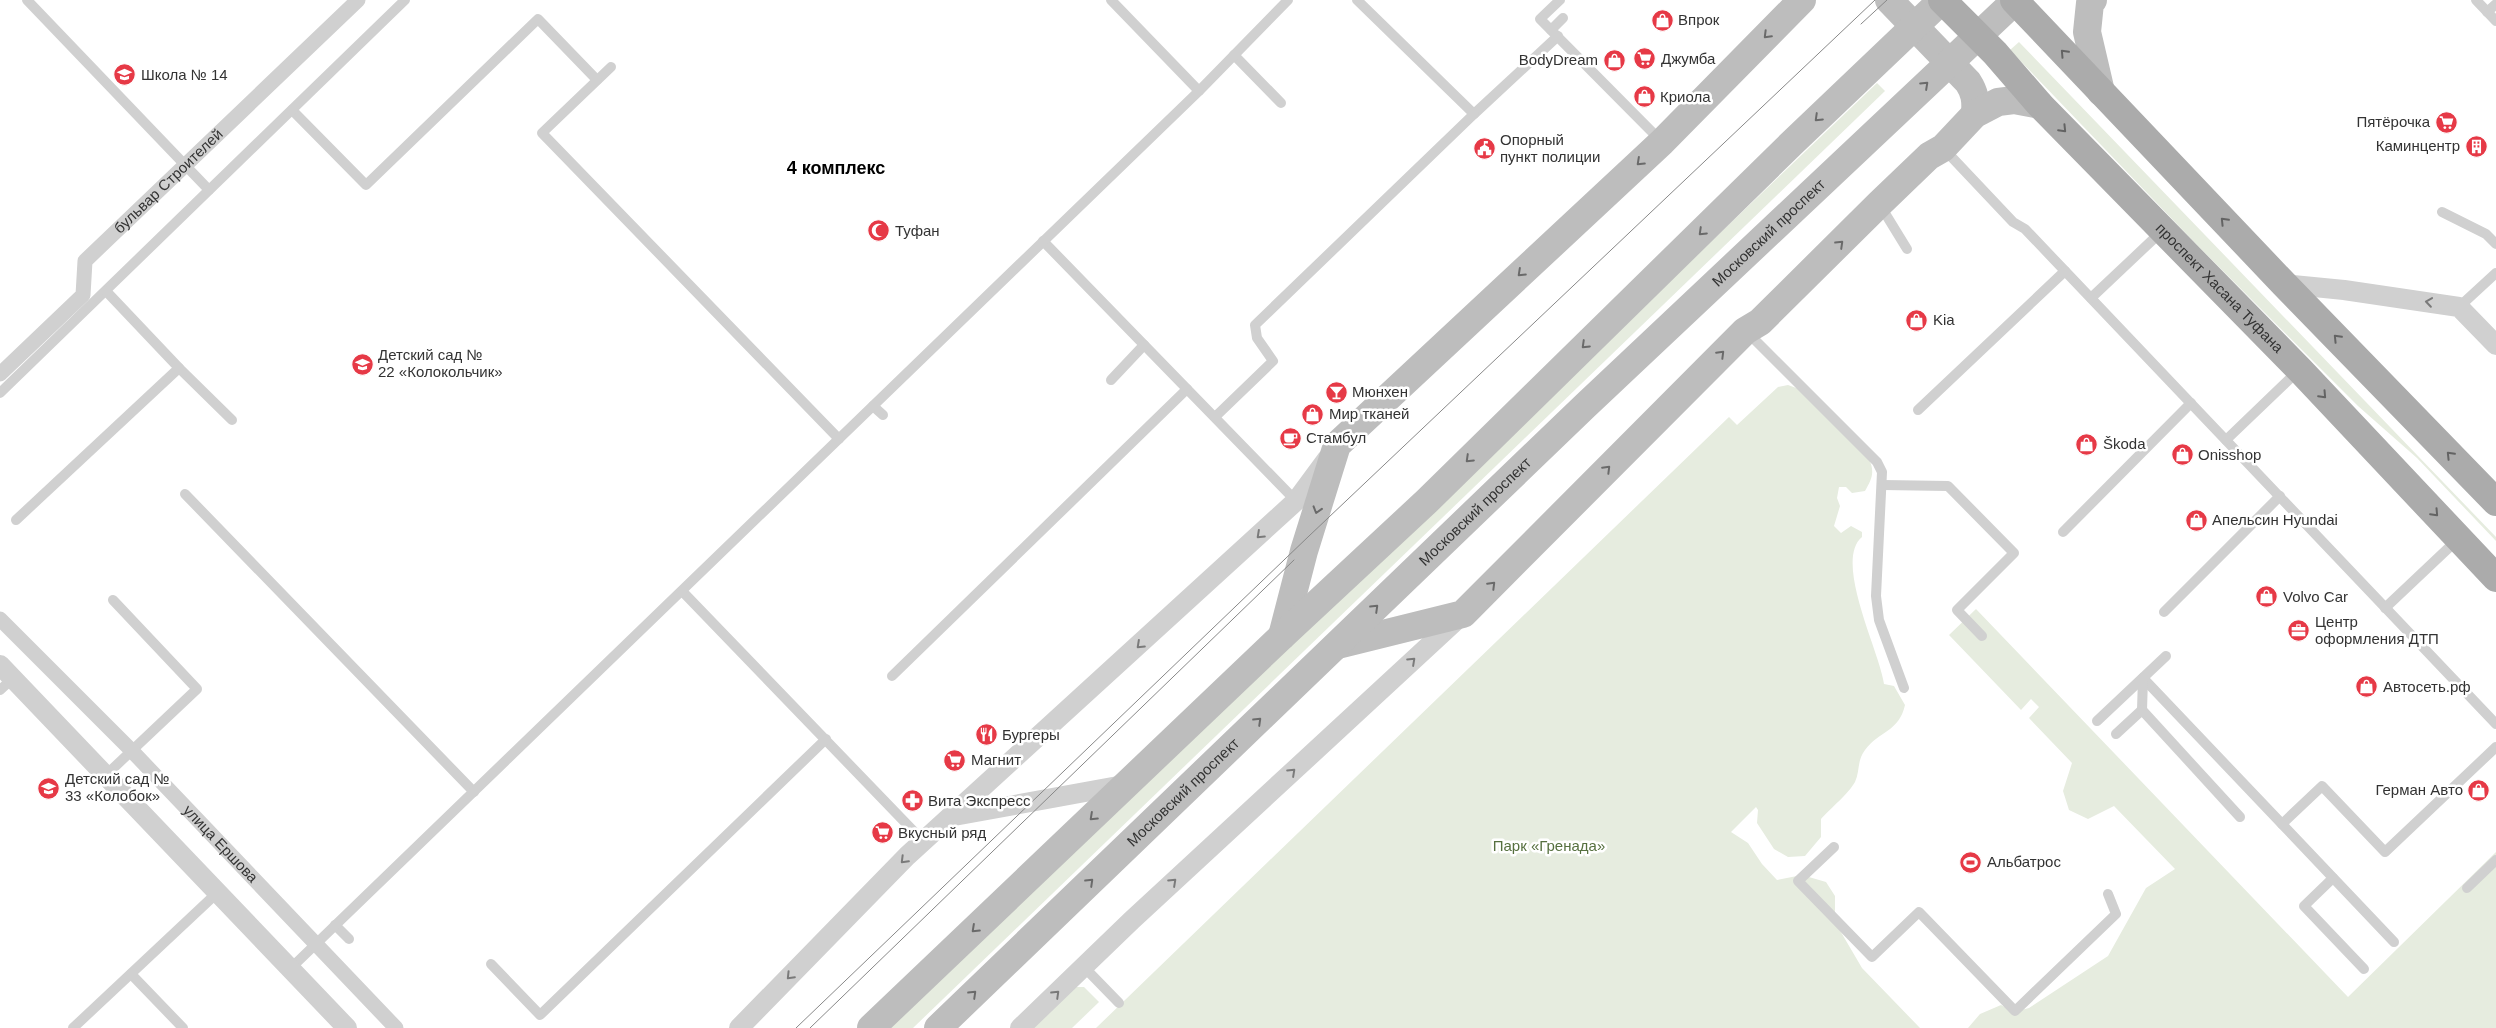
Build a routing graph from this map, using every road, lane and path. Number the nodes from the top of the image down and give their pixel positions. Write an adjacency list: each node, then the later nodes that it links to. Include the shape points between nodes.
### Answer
1 (27, 0): 31 (lane)
2 (358, 0): 31 (street, бульвар Строителей)
3 (405, 0): 26 (lane)
4 (1111, 0): 22 (lane)
5 (1288, 0): 19 (lane)
6 (1357, 0): 27 (lane)
7 (1560, 0): 18 (lane, via 1540,19)
8 (1802, 0): 29 (main road, one-way to 29)
9 (1889, 0): 28 (main road, via 1968,82 1975,96)
10 (1942, 0): 25 (main road, проспект Хасана Туфана); 78 (main road, one-way to 78, via 1427,501)
11 (2093, 0): 23 (main road, via 2087,32)
12 (2476, 0): 15 (lane)
13 (2496, 4): 15 (lane)
14 (2020, 6): 23 (main road, one-way to 14); 80 (main road, Московский проспект, one-way to 14, via 1585,406)
15 (2488, 12): 17 (lane)
16 (1563, 18): 18 (lane)
17 (2496, 21)
18 (1554, 33): 27 (lane); 29 (lane)
19 (1234, 55): 22 (lane); 24 (lane)
20 (610, 67): 21 (lane)
21 (597, 80): 26 (lane, via 538,19 366,185); 60 (lane, via 542,133)
22 (1199, 91): 36 (lane)
23 (2101, 92): 41 (main road, one-way to 23)
24 (1281, 103)
25 (2040, 105): 28 (main road, via 2014,100 1998,102); 35 (main road, проспект Хасана Туфана, one-way to 35)
26 (292, 110): 32 (lane)
27 (1474, 114): 58 (lane, via 1255,325 1257,338 1272,361)
28 (1975, 114): 30 (main road)
29 (1662, 142): 62 (main road, one-way to 62)
30 (1943, 148): 33 (main road, via 1929,156); 39 (lane)
31 (186, 165): 32 (lane); 50 (street, бульвар Строителей, via 86,261 83,295)
32 (209, 190): 42 (lane)
33 (1879, 204): 38 (lane); 45 (main road, one-way to 33, via 1760,322)
34 (2442, 212): 37 (lane, via 2486,234)
35 (2162, 231): 43 (lane); 49 (main road, проспект Хасана Туфана)
36 (1044, 241): 46 (lane); 55 (lane)
37 (2496, 244)
38 (1906, 248)
39 (2065, 271): 43 (lane); 56 (lane)
40 (2496, 273): 44 (lane)
41 (2284, 284): 44 (street, one-way to 41); 67 (main road, one-way to 41)
42 (106, 291): 48 (lane); 53 (lane)
43 (2091, 298): 54 (lane)
44 (2459, 307): 47 (street)
45 (1745, 330): 63 (lane, via 1877,462); 76 (main road, one-way to 45)
46 (1144, 345): 51 (lane); 52 (lane)
47 (2496, 345)
48 (180, 368): 59 (lane); 68 (lane)
49 (2300, 370): 61 (lane); 70 (main road, проспект Хасана Туфана, one-way to 70)
50 (0, 374)
51 (1111, 380)
52 (1187, 389): 58 (lane); 82 (lane)
53 (0, 393)
54 (2191, 403): 61 (lane); 69 (lane)
55 (873, 406): 57 (lane); 60 (lane)
56 (1918, 410)
57 (883, 415)
58 (1215, 417): 66 (lane)
59 (232, 420)
60 (839, 439): 72 (lane)
61 (2226, 440): 65 (lane)
62 (1337, 445): 66 (street); 78 (main road, one-way to 78, via 1304,550)
63 (1883, 485): 79 (lane, via 1948,486 2014,553 1956,610); 85 (lane, via 1876,596 1879,620)
64 (185, 494): 95 (lane)
65 (2280, 496): 74 (lane); 75 (lane)
66 (1296, 501): 96 (street, one-way to 96)
67 (2496, 502)
68 (16, 520)
69 (2063, 532)
70 (2459, 538): 71 (main road, проспект Хасана Туфана); 74 (lane)
71 (2496, 578)
72 (682, 590): 90 (lane); 95 (lane)
73 (112, 600): 92 (lane, via 197,689)
74 (2385, 608): 88 (lane)
75 (2164, 612)
76 (1463, 614): 80 (main road); 111 (street, one-way to 76)
77 (0, 619): 92 (street, улица Ершова)
78 (1282, 636): 94 (main road)
79 (1982, 636)
80 (1336, 645): 116 (main road, Московский проспект, one-way to 80)
81 (2166, 656): 84 (lane)
82 (892, 676)
83 (4, 677): 93 (street)
84 (2143, 678): 86 (lane); 87 (lane); 98 (lane)
85 (1904, 688)
86 (2142, 710): 89 (lane); 97 (lane)
87 (2097, 721)
88 (2496, 724)
89 (2116, 734)
90 (826, 739): 99 (lane); 110 (lane, via 540,1015)
91 (2496, 747): 98 (lane, via 2385,852 2322,786)
92 (132, 751): 93 (lane); 109 (street, улица Ершова)
93 (106, 776): 104 (street)
94 (1129, 784): 96 (street); 122 (main road, one-way to 122)
95 (474, 792): 106 (lane)
96 (953, 816): 99 (street)
97 (2240, 818)
98 (2282, 824): 102 (lane)
99 (924, 842): 121 (street, one-way to 121)
100 (1834, 847): 105 (lane, via 1798,881 1872,958 1919,912 2015,1011 2116,914)
101 (2496, 860): 103 (lane)
102 (2333, 878): 108 (lane); 113 (lane, via 2304,906)
103 (2467, 888)
104 (218, 892): 112 (street); 114 (lane)
105 (2108, 894)
106 (336, 925): 107 (lane); 109 (lane)
107 (349, 940)
108 (2394, 942)
109 (316, 944): 112 (lane); 120 (street, улица Ершова)
110 (491, 964)
111 (1084, 967): 115 (lane); 123 (street, one-way to 111)
112 (291, 968): 119 (street)
113 (2364, 969)
114 (131, 974): 117 (lane); 118 (lane)
115 (1119, 1003)
116 (943, 1025)
117 (73, 1028)
118 (183, 1028)
119 (347, 1028)
120 (396, 1028)
121 (739, 1028)
122 (871, 1028)
123 (1020, 1028)

